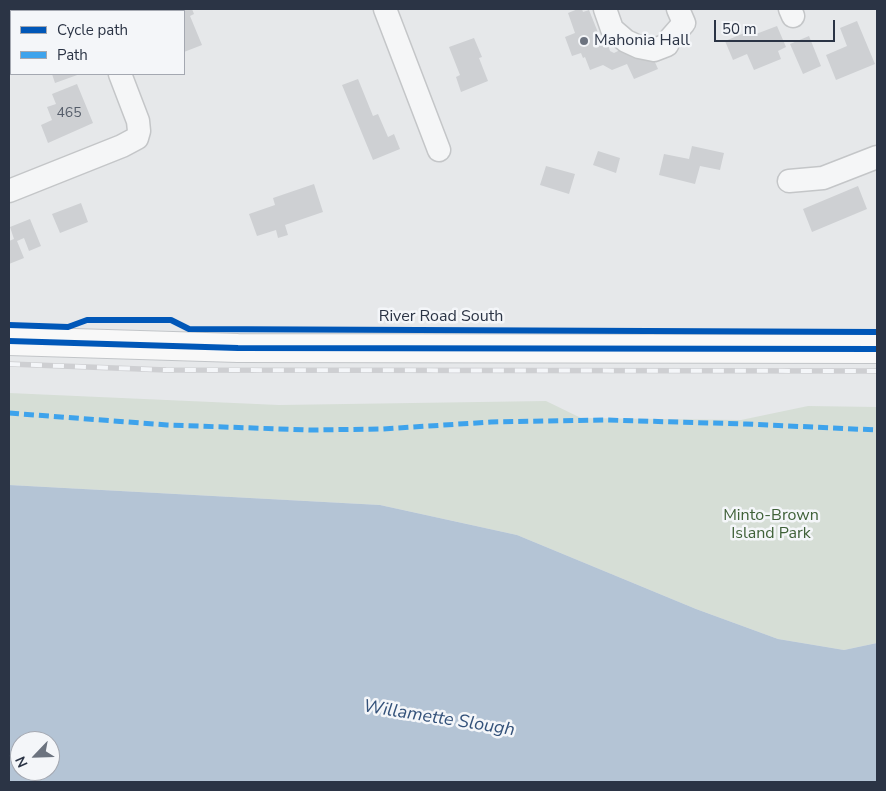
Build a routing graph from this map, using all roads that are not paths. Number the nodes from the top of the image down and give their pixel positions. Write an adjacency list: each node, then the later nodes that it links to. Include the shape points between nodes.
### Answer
1 (385, 9): 5 (street)
2 (606, 9): 3 (street, via 612,29 626,41 654,50 667,44 684,23)
3 (678, 9)
4 (120, 75): 8 (street, via 138,121 137,138)
5 (439, 150)
6 (877, 157): 7 (street, via 823,178)
7 (789, 181)
8 (9, 191)
9 (9, 342): 10 (main road, River Road South, via 238,348)
10 (877, 348)

